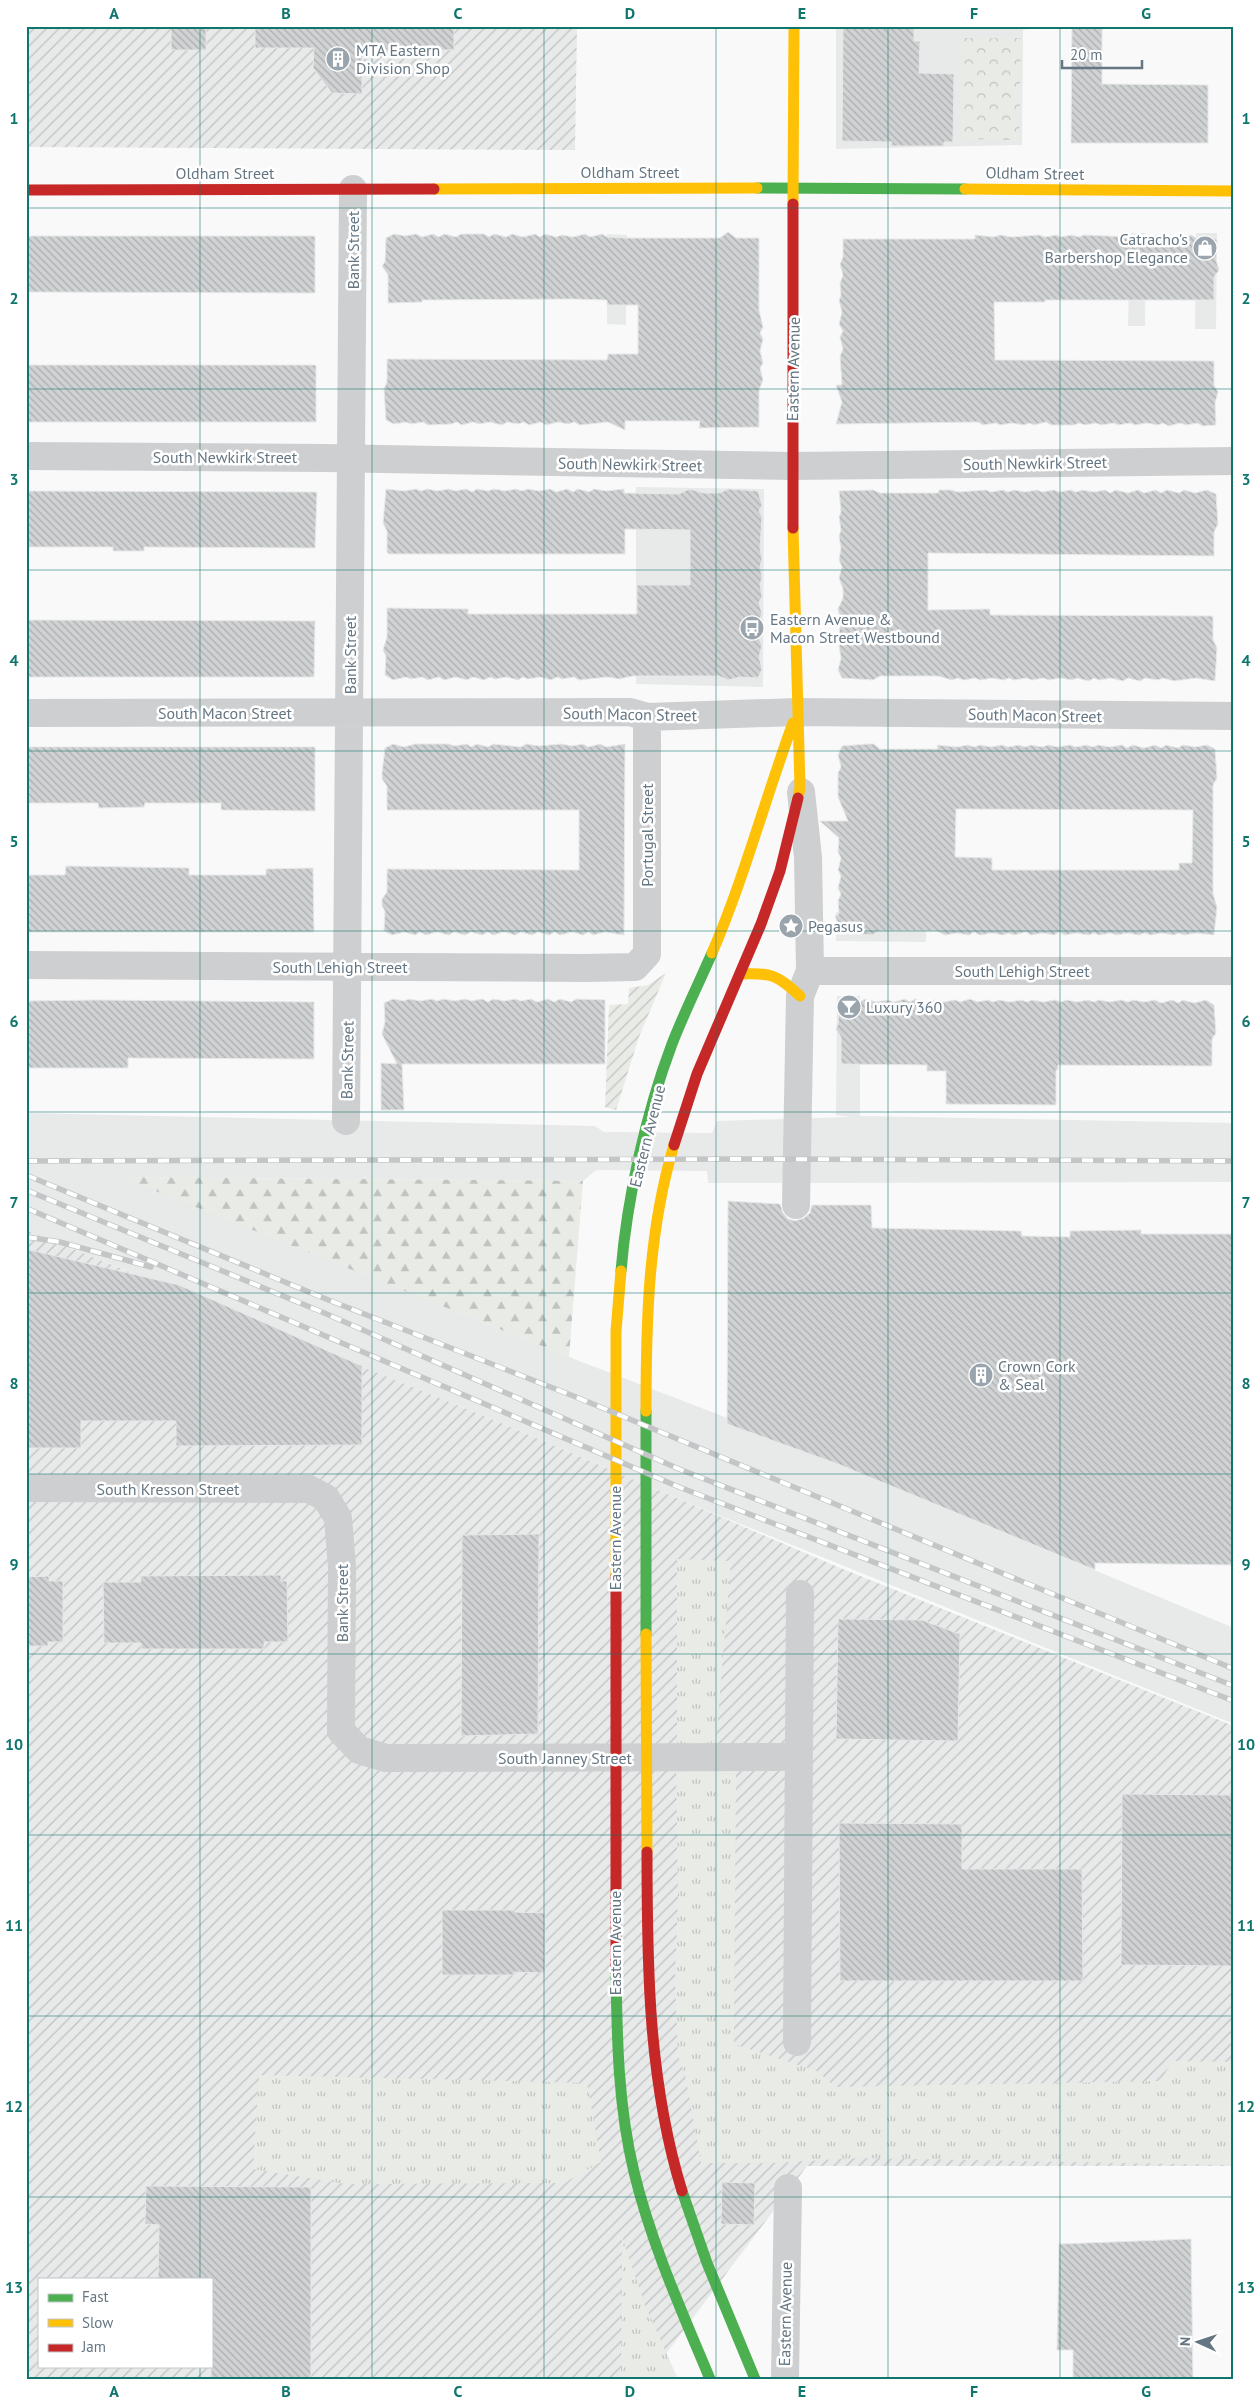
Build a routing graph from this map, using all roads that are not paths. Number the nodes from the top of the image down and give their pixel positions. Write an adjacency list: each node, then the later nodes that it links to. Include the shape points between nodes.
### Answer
1 (794, 26): 3 (main road, Eastern Avenue)
2 (353, 188): 3 (main road, Oldham Street); 4 (main road, Oldham Street); 7 (street, Bank Street)
3 (795, 188): 5 (main road, Oldham Street); 9 (main road, Eastern Avenue)
4 (26, 190)
5 (1234, 191)
6 (26, 456): 7 (street, South Newkirk Street)
7 (351, 458): 9 (street, South Newkirk Street); 12 (street, Bank Street)
8 (1234, 461): 9 (street, South Newkirk Street)
9 (792, 466): 10 (main road, Eastern Avenue)
10 (797, 712): 13 (street, South Macon Street); 14 (street, South Macon Street); 15 (main road, Eastern Avenue); 31 (main road, Eastern Avenue, via 726,918 672,1045 655,1099 636,1170 623,1244 616,1331 615,1898 617,2049 623,2116 634,2172 659,2251)
11 (26, 713): 12 (street, South Macon Street)
12 (350, 714): 14 (street, South Macon Street, via 630,712); 18 (street, Bank Street)
13 (1234, 716)
14 (647, 717): 16 (street, Portugal Street)
15 (800, 788): 20 (main road, Eastern Avenue, via 780,871); 21 (street, Eastern Avenue, via 808,857)
16 (647, 954): 18 (street, South Lehigh Street, via 635,967)
17 (26, 965): 18 (street, South Lehigh Street)
18 (348, 967): 22 (street, Bank Street)
19 (1234, 970): 21 (street, South Lehigh Street)
20 (740, 974): 21 (main road, via 767,973 782,980 790,990); 32 (main road, Eastern Avenue, via 697,1074 673,1148 657,1220 649,1288 646,1364 646,1854 650,2008 668,2143 706,2261)
21 (805, 984): 23 (street, Eastern Avenue)
22 (346, 1121)
23 (796, 1205)
24 (26, 1488): 25 (street, South Kresson Street)
25 (309, 1489): 27 (street, Bank Street, via 326,1498 338,1518 342,1567)
26 (800, 1594): 28 (street)
27 (341, 1731): 28 (street, South Janney Street, via 360,1750 386,1758)
28 (799, 1757): 29 (street)
29 (797, 2042)
30 (788, 2188): 33 (street, Eastern Avenue)
31 (710, 2379)
32 (755, 2379)
33 (784, 2379)

